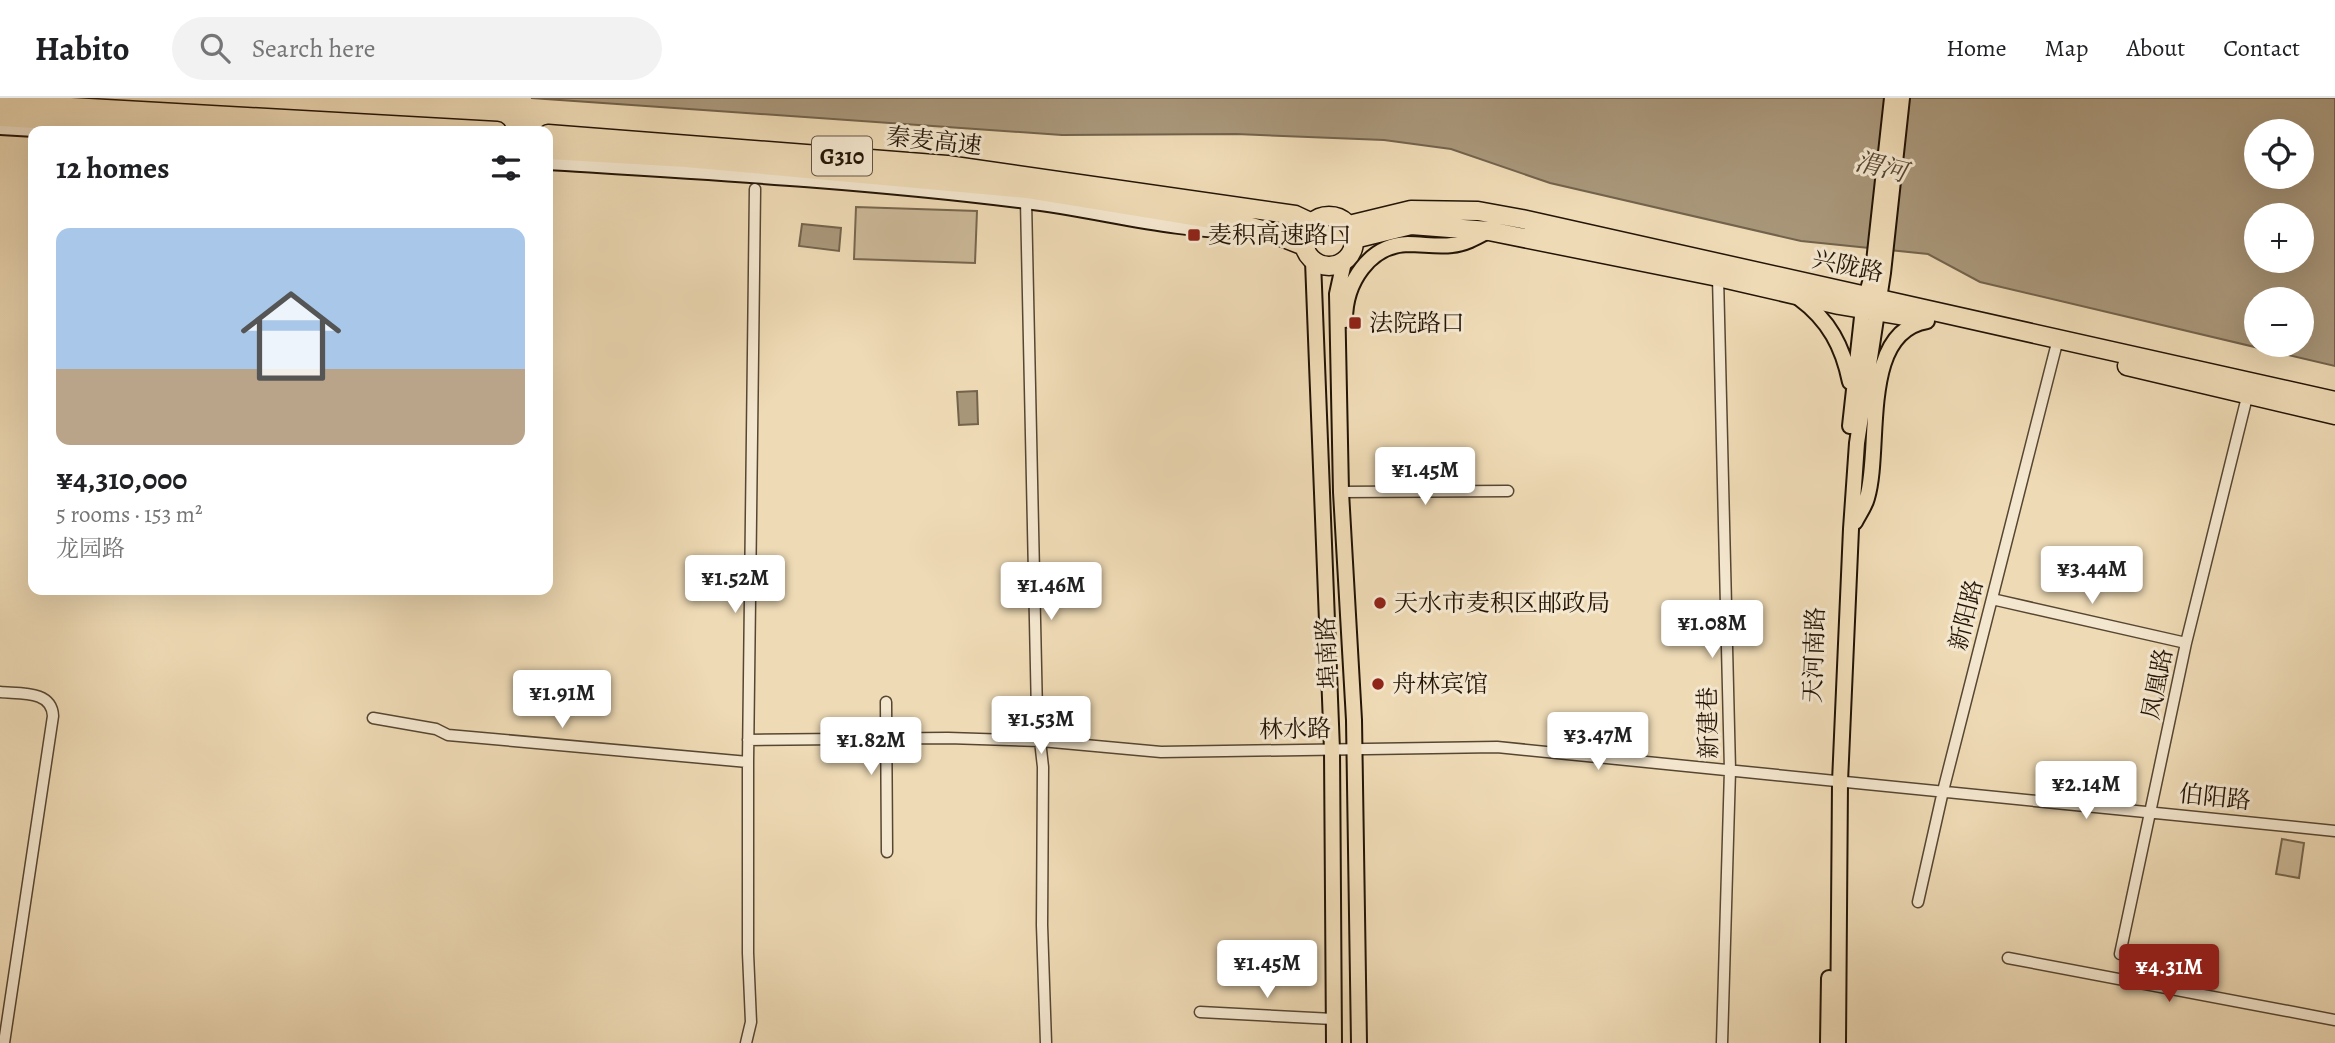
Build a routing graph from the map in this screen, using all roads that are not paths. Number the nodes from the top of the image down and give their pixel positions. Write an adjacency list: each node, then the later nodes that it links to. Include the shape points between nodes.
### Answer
1 (1892, 98): 21 (main road)
2 (1902, 98): 21 (main road)
3 (0, 103): 6 (highway)
4 (0, 117): 5 (highway)
5 (152, 126)
6 (408, 126)
7 (0, 127): 8 (main road)
8 (28, 129)
9 (553, 134): 13 (highway, 秦麦高速 / G310, via 947,165)
10 (553, 150): 13 (highway, 秦麦高速 / G310)
11 (553, 162): 14 (main road, via 775,176)
12 (755, 190): 43 (street)
13 (1131, 197): 15 (highway, 秦麦高速 / G310, via 1296,215); 16 (highway, 秦麦高速 / G310)
14 (1026, 201): 16 (main road, via 1208,231); 44 (street)
15 (1311, 223): 18 (highway, via 1335,216); 19 (highway, via 1306,229)
16 (1266, 230): 19 (highway, 秦麦高速 / G310)
17 (1489, 231): 18 (highway, 兴陇路, via 1411,225); 22 (highway, 兴陇路); 29 (main road, via 1450,246 1406,244 1374,254 1348,295)
18 (1352, 232): 20 (highway, via 1353,252); 24 (highway, 兴陇路, via 1411,210 1478,211)
19 (1308, 254): 20 (highway, via 1328,267); 26 (main road, 埠南路)
20 (1344, 262): 25 (main road, 埠南路)
21 (1878, 272): 24 (main road, 天河南路)
22 (1718, 277): 23 (highway, 兴陇路); 48 (street, 新建巷)
23 (1795, 295): 24 (highway, 兴陇路); 31 (main road, via 1819,314 1838,341)
24 (1871, 303): 27 (highway, 兴陇路); 28 (highway, 兴陇路); 31 (main road, 天河南路); 36 (main road, 天河南路)
25 (1337, 311): 26 (main road, via 1326,308); 29 (main road, 埠南路)
26 (1316, 314): 46 (main road, 埠南路)
27 (1930, 320): 28 (highway, 兴陇路); 36 (main road, via 1904,329 1885,355 1867,498)
28 (2057, 344): 30 (highway, 兴陇路); 37 (street, 新阳路)
29 (1339, 380): 35 (main road, 埠南路)
30 (2249, 389): 32 (highway, 兴陇路); 33 (highway, 兴陇路); 38 (street, 凤凰路)
31 (1853, 396): 49 (main road, 天河南路, via 1842,529)
32 (2335, 401)
33 (2335, 415)
34 (1508, 491): 35 (street)
35 (1341, 492): 45 (main road, 埠南路)
36 (1851, 529): 49 (main road, 天河南路)
37 (1992, 599): 38 (street); 50 (street, 新阳路)
38 (2186, 643): 51 (street, 凤凰路)
39 (0, 692): 60 (street, via 41,696 51,704 53,716)
40 (886, 702): 42 (street)
41 (373, 718): 47 (street, via 448,735)
42 (887, 739): 43 (street, 林水路); 44 (street, 林水路); 53 (street)
43 (748, 740): 47 (street)
44 (1041, 741): 46 (street, 林水路, via 1161,752); 62 (street)
45 (1355, 749): 46 (street, 林水路); 48 (street, 林水路, via 1497,747); 64 (main road, 埠南路)
46 (1332, 750): 58 (main road, 埠南路)
47 (748, 762): 61 (street, via 751,1022)
48 (1730, 770): 49 (street, 林水路); 65 (street, 新建巷)
49 (1836, 781): 50 (street, 伯阳路); 66 (main road, 天河南路); 67 (main road, 天河南路)
50 (1943, 791): 51 (street, 伯阳路); 54 (street, 新阳路)
51 (2152, 812): 52 (street, 伯阳路); 55 (street, 凤凰路)
52 (2335, 831)
53 (887, 852)
54 (1918, 902)
55 (2120, 954)
56 (2008, 958): 59 (street)
57 (1200, 1012): 58 (street)
58 (1333, 1018): 63 (main road, 埠南路)
59 (2335, 1020)
60 (4, 1043)
61 (746, 1043)
62 (1046, 1043)
63 (1334, 1043)
64 (1359, 1043)
65 (1722, 1043)
66 (1828, 1043)
67 (1838, 1043)

